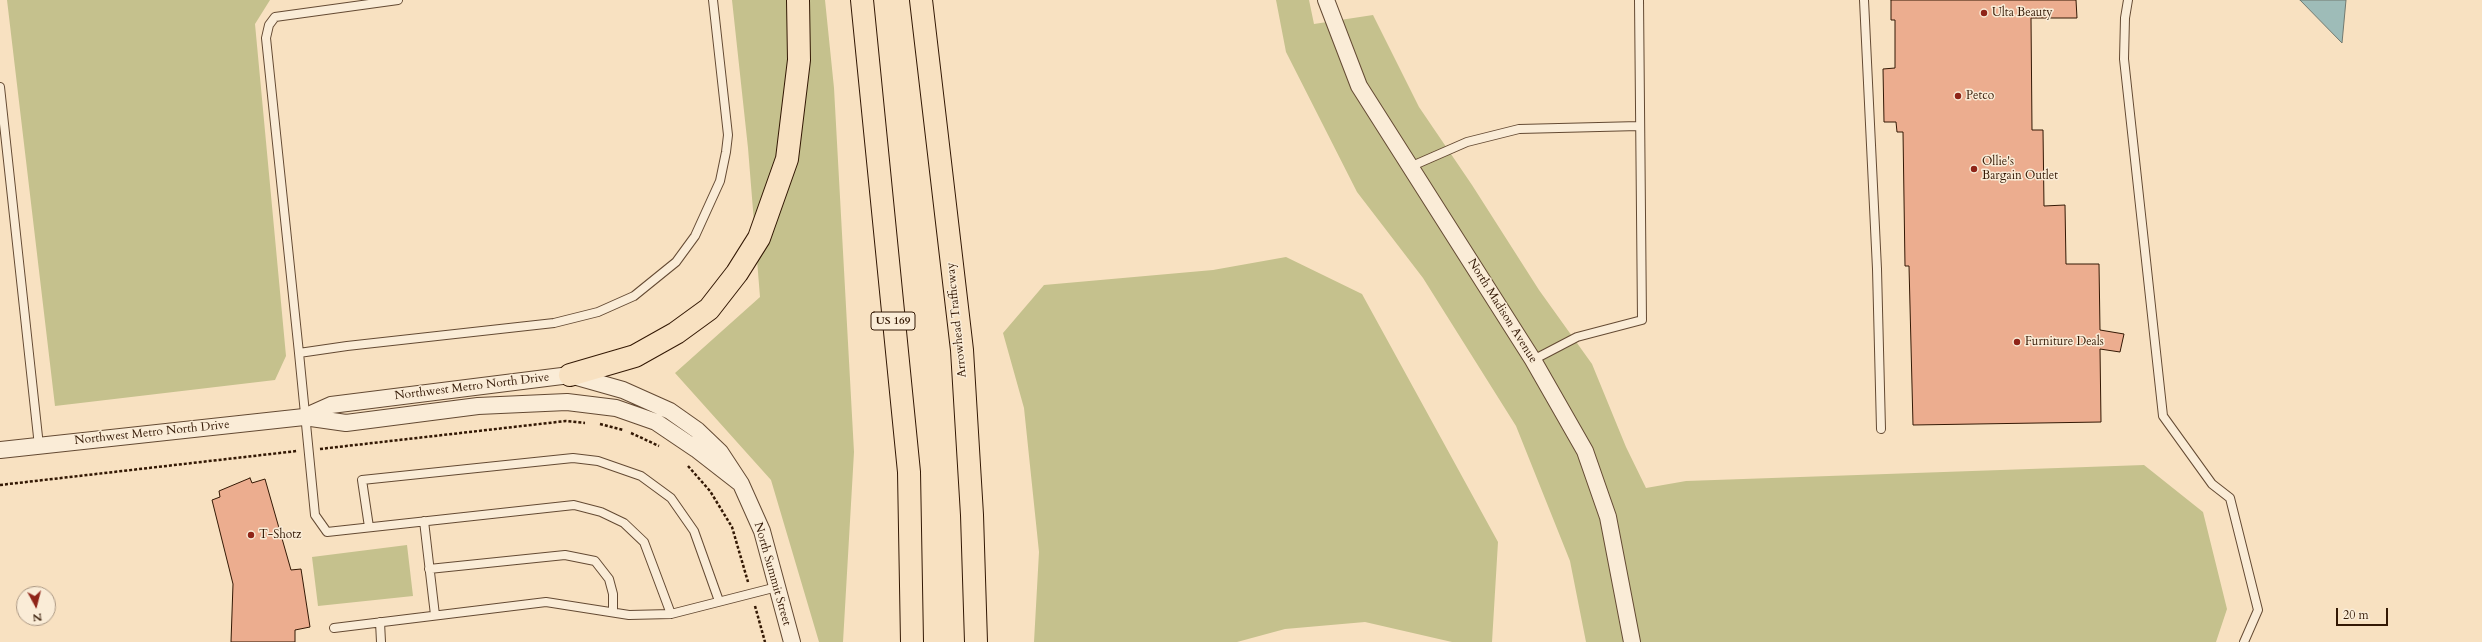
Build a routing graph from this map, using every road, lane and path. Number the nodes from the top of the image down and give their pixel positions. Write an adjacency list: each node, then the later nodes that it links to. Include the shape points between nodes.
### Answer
1 (398, 0): 15 (lane, via 275,17 269,25 266,38)
2 (713, 0): 15 (lane, via 728,135 726,152 720,181 695,236 676,262 634,296 598,312 554,323)
3 (798, 0): 17 (highway, via 799,60 787,159 759,238 737,273 709,309 676,333 635,356)
4 (862, 0): 44 (highway, US 169, via 908,472)
5 (921, 0): 11 (highway, Arrowhead Trafficway)
6 (930, 0): 11 (highway)
7 (1326, 0): 14 (street, North Madison Avenue, via 1359,86)
8 (1639, 0): 13 (lane)
9 (1864, 0): 22 (lane, via 1877,269)
10 (2128, 0): 47 (lane, via 2124,59 2163,416 2212,484 2230,498 2258,610)
11 (927, 50): 45 (highway, Arrowhead Trafficway, via 962,350 972,515)
12 (0, 86): 23 (lane)
13 (1639, 126): 14 (lane, via 1519,130 1467,142); 16 (lane, via 1642,320 1577,337)
14 (1412, 166): 16 (street, North Madison Avenue)
15 (299, 353): 19 (lane)
16 (1533, 360): 46 (street, North Madison Avenue, via 1588,458 1608,517)
17 (570, 375): 19 (street, Northwest Metro North Drive, via 331,405); 28 (street, North Summit Street, via 623,390 670,411 697,430 720,452)
18 (567, 402): 19 (street, Northwest Metro North Drive, via 478,406 346,423); 28 (street, North Summit Street, via 616,408 656,422)
19 (304, 417): 23 (street, Northwest Metro North Drive); 25 (lane)
20 (590, 423): 25 (path, via 566,421)
21 (598, 424): 26 (path, via 628,431)
22 (1881, 429)
23 (39, 446): 24 (street, Northwest Metro North Drive)
24 (0, 450)
25 (308, 450): 29 (path); 31 (lane, via 316,515 327,532)
26 (664, 450)
27 (682, 461): 34 (path, via 710,491 732,527)
28 (741, 484): 33 (street, North Summit Street, via 762,531)
29 (0, 485)
30 (424, 521): 31 (lane); 32 (lane); 37 (lane, via 574,504 601,512 624,523 644,542)
31 (369, 527): 35 (lane, via 362,480 573,458 598,461 642,476 671,498 694,531)
32 (429, 569): 36 (lane, via 565,555 595,561 609,579 614,594); 38 (lane)
33 (777, 587): 34 (lane); 43 (street, North Summit Street)
34 (751, 594): 35 (lane); 42 (path)
35 (719, 601): 37 (lane)
36 (613, 612): 37 (lane, via 644,616); 38 (lane, via 546,602)
37 (671, 614)
38 (435, 616): 39 (lane)
39 (380, 622): 40 (lane); 41 (lane)
40 (334, 628)
41 (381, 642)
42 (765, 642)
43 (792, 642)
44 (912, 642)
45 (976, 642)
46 (1632, 642)
47 (2244, 642)

